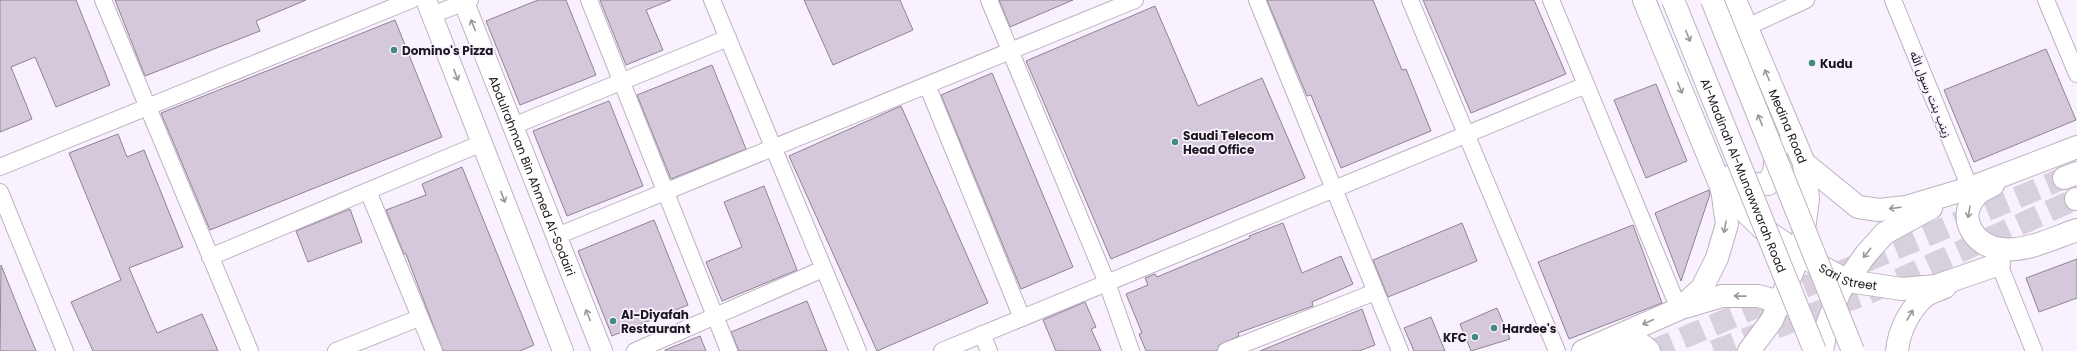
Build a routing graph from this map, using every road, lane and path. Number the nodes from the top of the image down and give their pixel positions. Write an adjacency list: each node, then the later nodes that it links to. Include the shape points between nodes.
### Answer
1 (103, 0): 27 (street)
2 (411, 0): 27 (street)
3 (589, 0): 23 (street)
4 (712, 0): 20 (street)
5 (989, 0): 21 (street)
6 (1135, 0): 21 (street)
7 (1257, 0): 39 (street)
8 (1410, 0): 29 (street)
9 (1551, 0): 25 (street)
10 (1644, 0): 30 (main road, one-way to 30)
11 (1673, 0): 78 (main road, Al-Madinah Al-Munawwarah Road, one-way to 78, bridge)
12 (1712, 0): 80 (main road, one-way to 12, bridge)
13 (1735, 0): 19 (main road, Medina Road)
14 (1806, 0): 19 (street)
15 (1893, 0): 37 (street, زينب بنت رسول الله)
16 (2046, 0): 22 (street)
17 (466, 1): 18 (street); 28 (street, Abdulrahman Bin Ahmed Al-Sodairi, one-way to 17)
18 (429, 8): 31 (street, one-way to 31)
19 (1747, 27): 26 (main road, Medina Road, one-way to 19)
20 (728, 38): 23 (street); 33 (street)
21 (1010, 51): 24 (street); 50 (street)
22 (2077, 74)
23 (622, 81): 28 (street); 41 (street)
24 (927, 85): 33 (street); 56 (street)
25 (1586, 85): 29 (street); 53 (street)
26 (1776, 97): 30 (main road, via 1778,144 1774,172 1768,184 1738,180); 35 (main road, Medina Road)
27 (148, 107): 36 (street); 46 (street)
28 (513, 126): 44 (street, Abdulrahman Bin Ahmed Al-Sodairi)
29 (1467, 135): 39 (street); 73 (street)
30 (1702, 140): 38 (main road)
31 (482, 143): 40 (street); 63 (street, one-way to 63)
32 (2077, 147): 34 (main road)
33 (773, 148): 41 (street); 48 (street)
34 (2057, 155): 37 (main road); 43 (main road, one-way to 43, via 1985,188 1975,197 1969,208 1969,227 1973,236 1985,246 2011,250)
35 (1804, 163): 37 (main road, one-way to 35, via 1906,207 1879,210 1858,207); 45 (main road, Medina Road, via 1808,199)
36 (0, 167)
37 (1970, 188): 49 (main road, one-way to 49, via 1885,233 1866,254)
38 (1722, 189): 45 (main road, Sari Street, via 1762,228); 53 (main road, one-way to 53, via 1727,224 1717,258 1702,288)
39 (1334, 190): 50 (street); 51 (street)
40 (368, 191): 46 (street); 55 (street)
41 (666, 191): 44 (street); 54 (street)
42 (0, 192): 59 (street)
43 (2077, 231): 47 (main road)
44 (557, 236): 64 (street, Abdulrahman Bin Ahmed Al-Sodairi, one-way to 44)
45 (1800, 255): 49 (main road, Sari Street); 52 (main road, Medina Road)
46 (210, 257): 60 (street)
47 (1999, 264): 49 (main road, Sari Street, via 1936,286 1902,289); 82 (main road, one-way to 47, via 1898,339 1910,313 1926,296); 83 (street)
48 (823, 269): 54 (street); 67 (street)
49 (1848, 281): 57 (main road, via 1840,291)
50 (1107, 283): 56 (street); 70 (street)
51 (1375, 292): 71 (street); 72 (street)
52 (1779, 301): 53 (main road, one-way to 53, via 1758,296 1722,296); 57 (main road, via 1790,304); 77 (main road, Medina Road, via 1772,320)
53 (1679, 309): 74 (main road, one-way to 74)
54 (716, 316): 65 (street); 66 (street)
55 (419, 318): 61 (street); 62 (street)
56 (1022, 318): 58 (street)
57 (1827, 325): 79 (main road); 81 (main road)
58 (982, 334): 68 (street); 69 (street)
59 (64, 351)
60 (250, 351)
61 (336, 351)
62 (434, 351)
63 (563, 351)
64 (602, 351)
65 (635, 351)
66 (730, 351)
67 (858, 351)
68 (942, 351)
69 (989, 351)
70 (1131, 351)
71 (1226, 351)
72 (1400, 351)
73 (1557, 351)
74 (1583, 351)
75 (1591, 351): 76 (main road, via 1622,341 1644,345)
76 (1649, 351)
77 (1749, 351)
78 (1815, 351)
79 (1822, 351)
80 (1853, 351)
81 (1859, 351)
82 (1897, 351)
83 (2034, 351)

